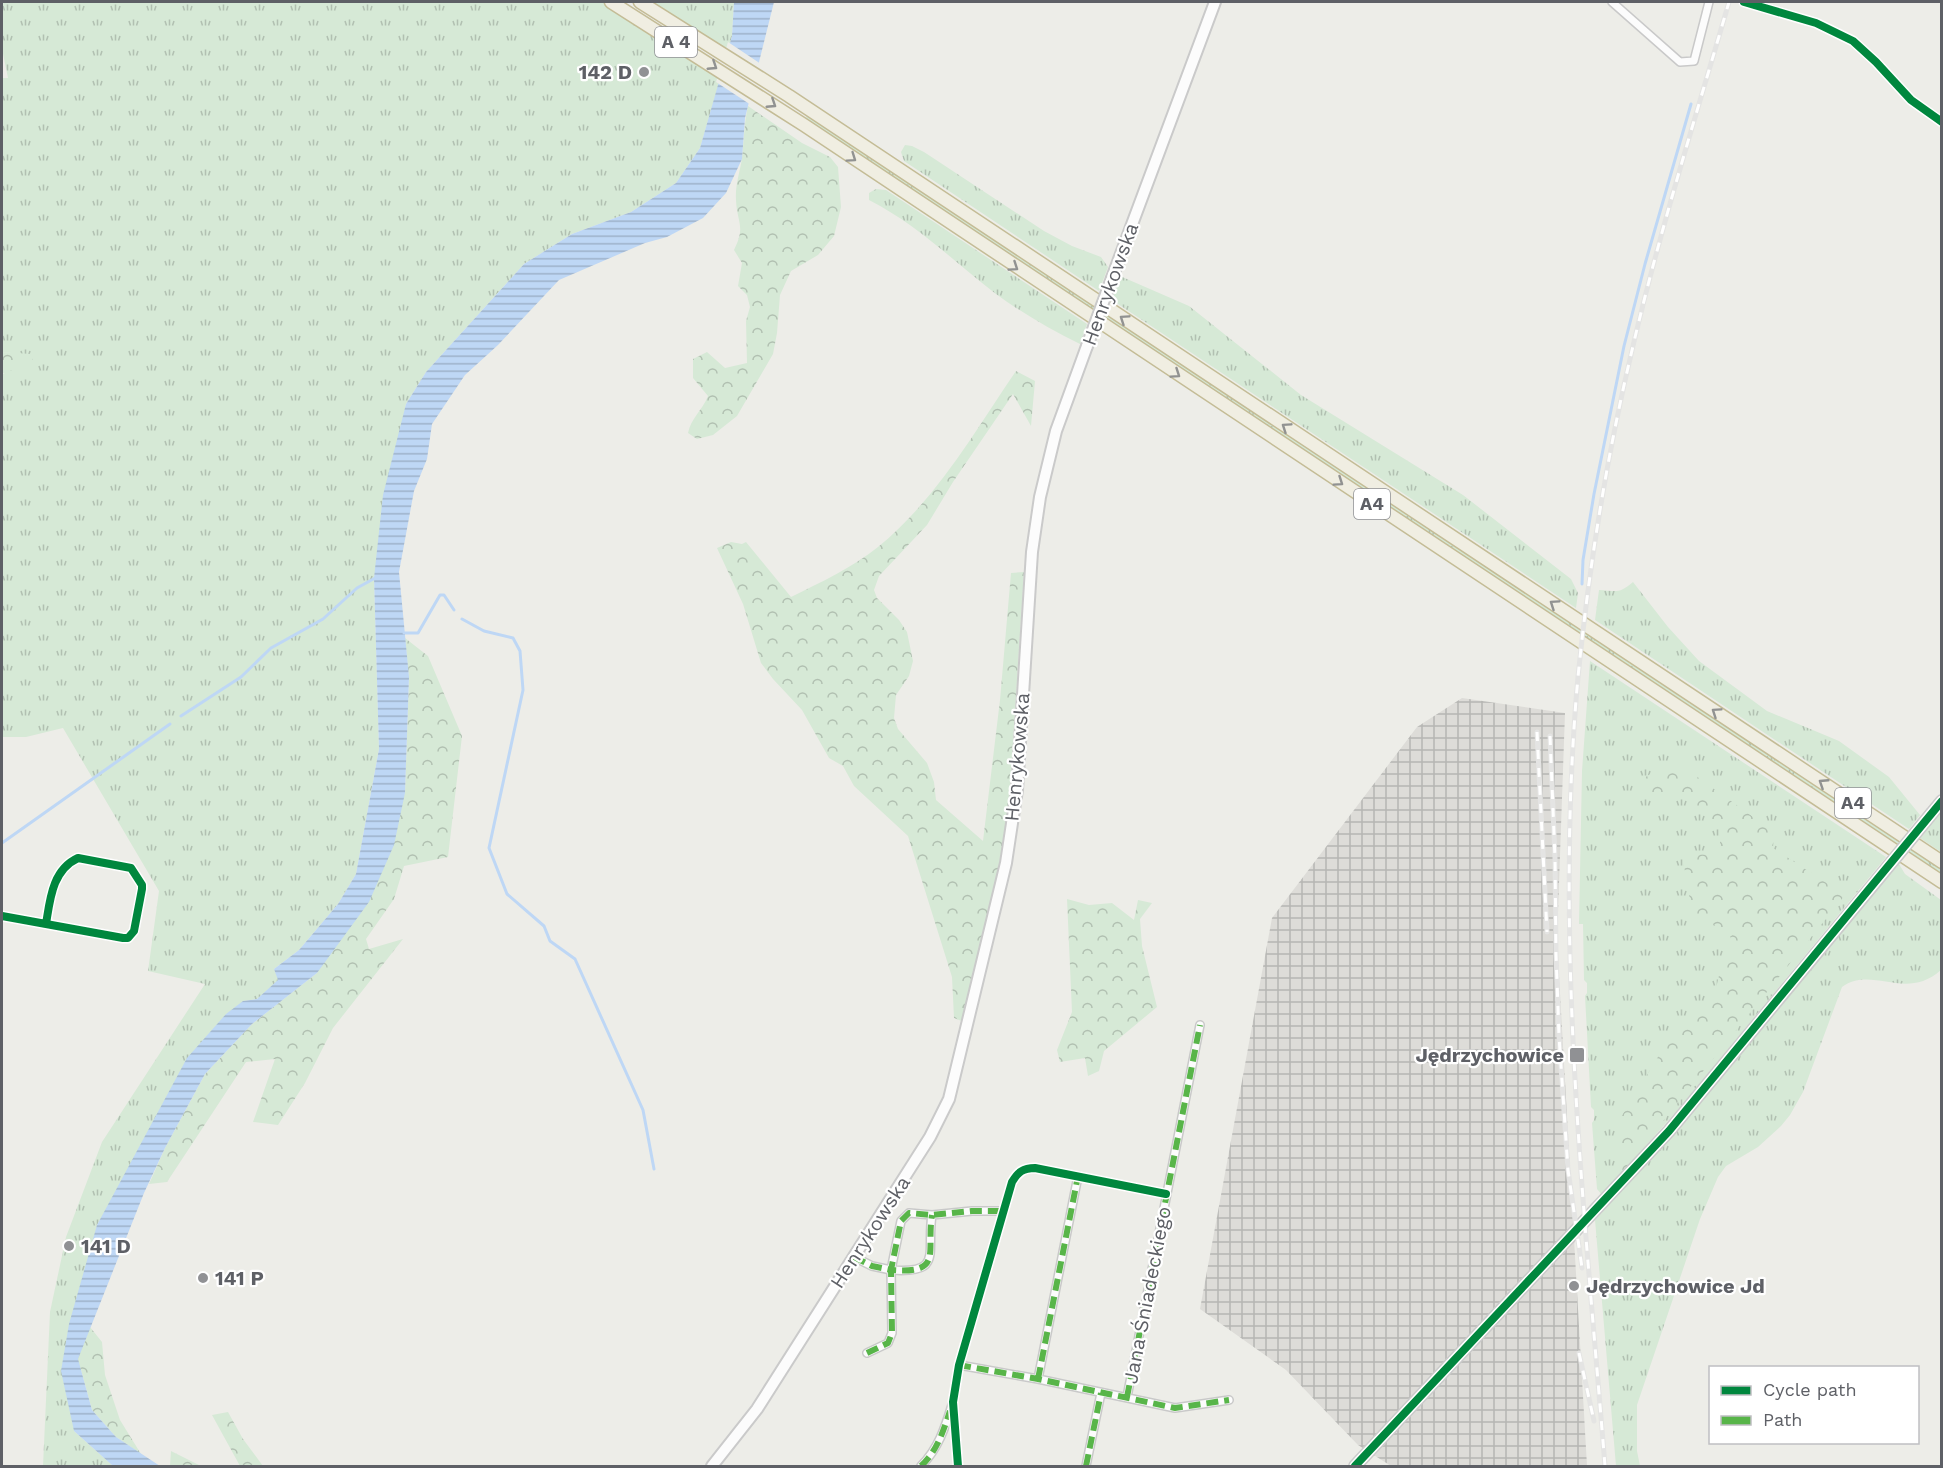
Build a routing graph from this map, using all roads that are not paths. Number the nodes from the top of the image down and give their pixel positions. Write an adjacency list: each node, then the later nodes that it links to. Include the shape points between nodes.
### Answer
1 (610, 2): 8 (highway, A 4, one-way to 8)
2 (640, 2): 7 (highway, A 4)
3 (1215, 2): 20 (main road, Henrykowska, bridge, via 1056,431 1032,552 1017,790 1006,862 949,1099 930,1137)
4 (1612, 2): 5 (street, via 1680,62 1694,61)
5 (1709, 2)
6 (1744, 2): 9 (street, via 1816,23 1854,41 1911,100)
7 (744, 66): 11 (highway, A4, one-way to 7)
8 (741, 84): 12 (highway, A4, one-way to 12)
9 (1941, 122)
10 (1941, 801): 33 (main road, bridge, via 1669,1131)
11 (1941, 862)
12 (1941, 882)
13 (2, 916): 14 (street)
14 (46, 924): 14 (street, via 128,938 134,931 142,885 131,868 78,858 54,882)
15 (1200, 1025): 17 (street, Jana Śniadeckiego)
16 (1078, 1176): 17 (street); 18 (street, via 1035,1168 1022,1170 1012,1182); 24 (street)
17 (1166, 1194): 26 (street, Jana Śniadeckiego)
18 (1004, 1211): 19 (street); 23 (street)
19 (932, 1215): 21 (street, via 913,1212 904,1216 896,1236); 21 (street, via 930,1261 925,1267 909,1271)
20 (854, 1257): 21 (street); 29 (main road, Henrykowska, via 757,1409)
21 (891, 1270): 22 (street, via 892,1333 888,1343)
22 (867, 1353)
23 (959, 1365): 24 (street); 28 (street)
24 (1038, 1379): 25 (street)
25 (1101, 1393): 26 (street); 32 (street)
26 (1127, 1397): 27 (street, via 1174,1408)
27 (1229, 1400)
28 (953, 1402): 30 (street, via 941,1437); 31 (street)
29 (712, 1467)
30 (921, 1467)
31 (958, 1467)
32 (1086, 1467)
33 (1355, 1467)

